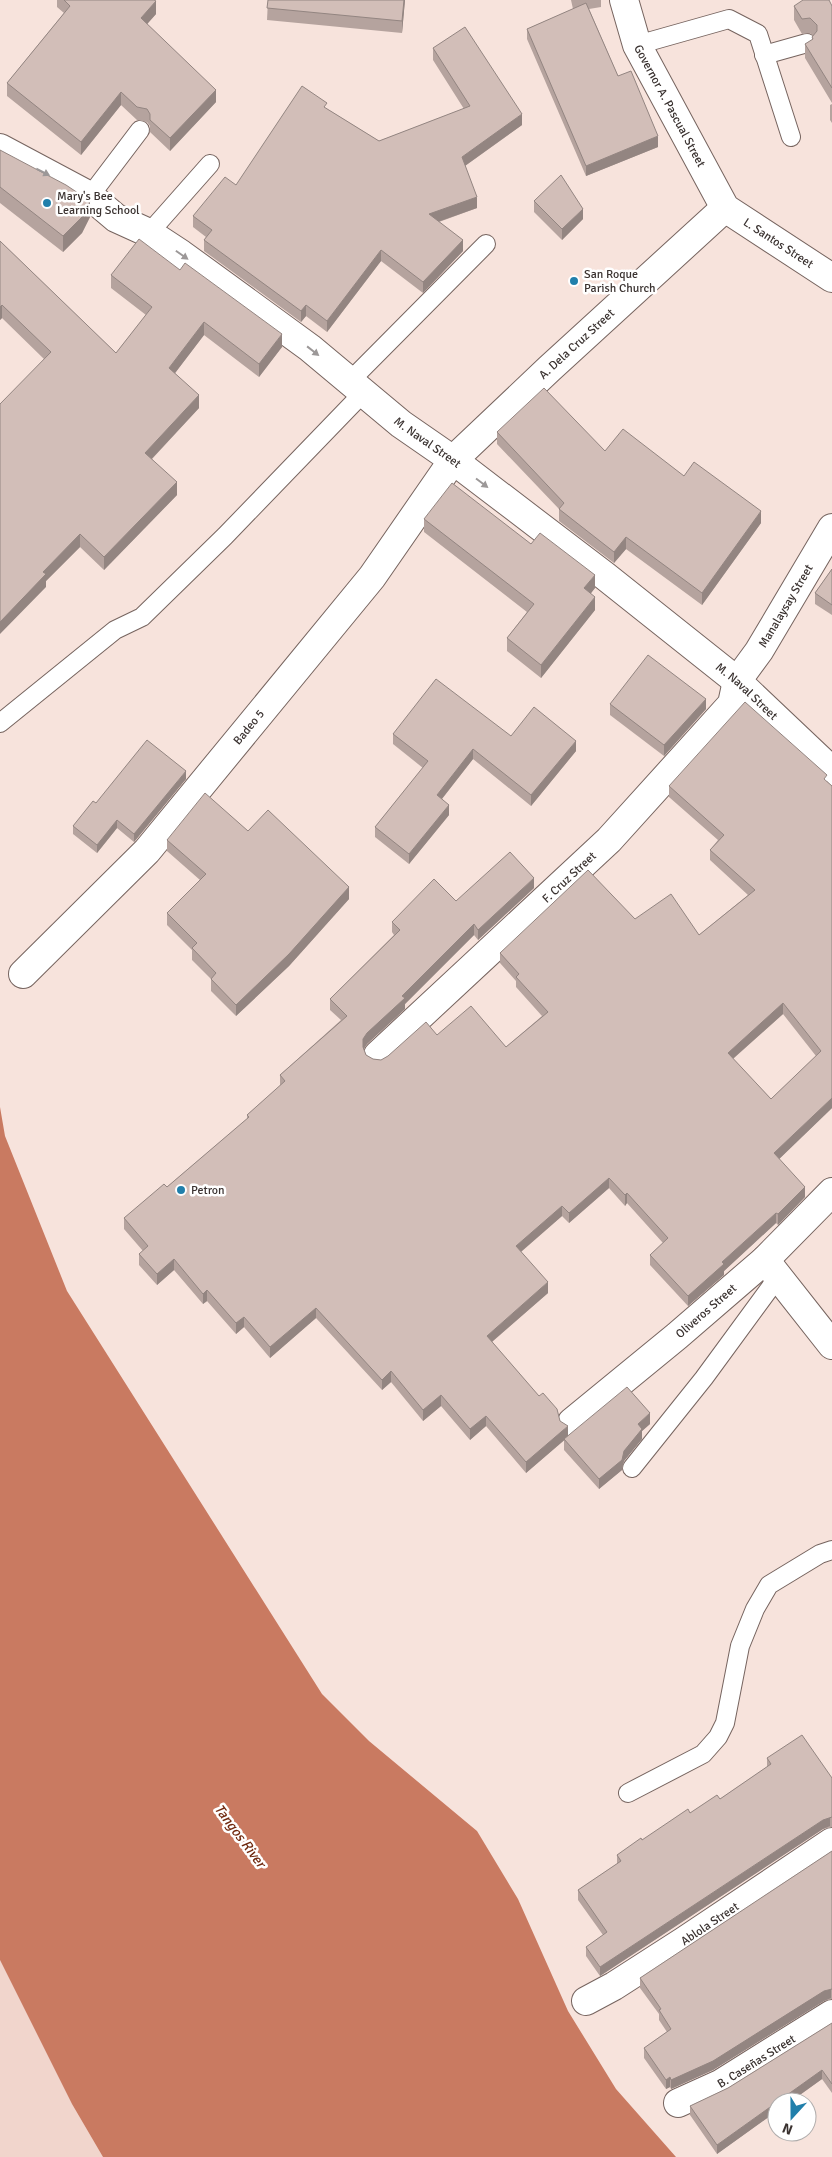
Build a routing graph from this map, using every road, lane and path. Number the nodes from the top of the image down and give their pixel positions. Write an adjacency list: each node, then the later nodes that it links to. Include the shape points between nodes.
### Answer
1 (624, 0): 3 (street, Governor A. Pascual Street)
2 (807, 43): 4 (lane)
3 (637, 45): 4 (lane, via 728,19 758,34); 10 (street, Governor A. Pascual Street)
4 (764, 55): 6 (lane)
5 (140, 130): 9 (lane)
6 (791, 137)
7 (0, 148): 9 (street, M. Naval Street, one-way to 9)
8 (210, 164): 11 (lane)
9 (90, 196): 11 (street, M. Naval Street, via 116,218)
10 (725, 208): 13 (street, L. Santos Street); 15 (street, A. Dela Cruz Street)
11 (149, 233): 14 (street, M. Naval Street, one-way to 14, via 310,348)
12 (486, 244): 14 (lane)
13 (832, 278)
14 (357, 387): 15 (street, M. Naval Street, via 401,424); 18 (lane, via 225,536 142,617 115,630)
15 (453, 460): 17 (street, M. Naval Street, one-way to 17); 20 (street, Badeo 5, via 372,577 147,851)
16 (832, 528): 17 (street, Manalaysay Street, via 759,651)
17 (737, 681): 19 (street, M. Naval Street); 21 (street, F. Cruz Street, via 732,704 609,840)
18 (0, 723)
19 (832, 771)
20 (23, 974)
21 (378, 1056)
22 (832, 1192): 23 (street, Oliveros Street)
23 (771, 1268): 24 (street); 25 (street, Oliveros Street, via 678,1336); 26 (lane, via 704,1378)
24 (832, 1345)
25 (572, 1422)
26 (632, 1468)
27 (832, 1550): 28 (lane, via 769,1585 740,1646 727,1714 718,1737 703,1754)
28 (628, 1793)
29 (832, 1842): 30 (street, Ablola Street, via 676,1946)
30 (586, 2001)
31 (832, 2014): 32 (street, B. Caseñas Street, via 720,2084)
32 (678, 2103)

